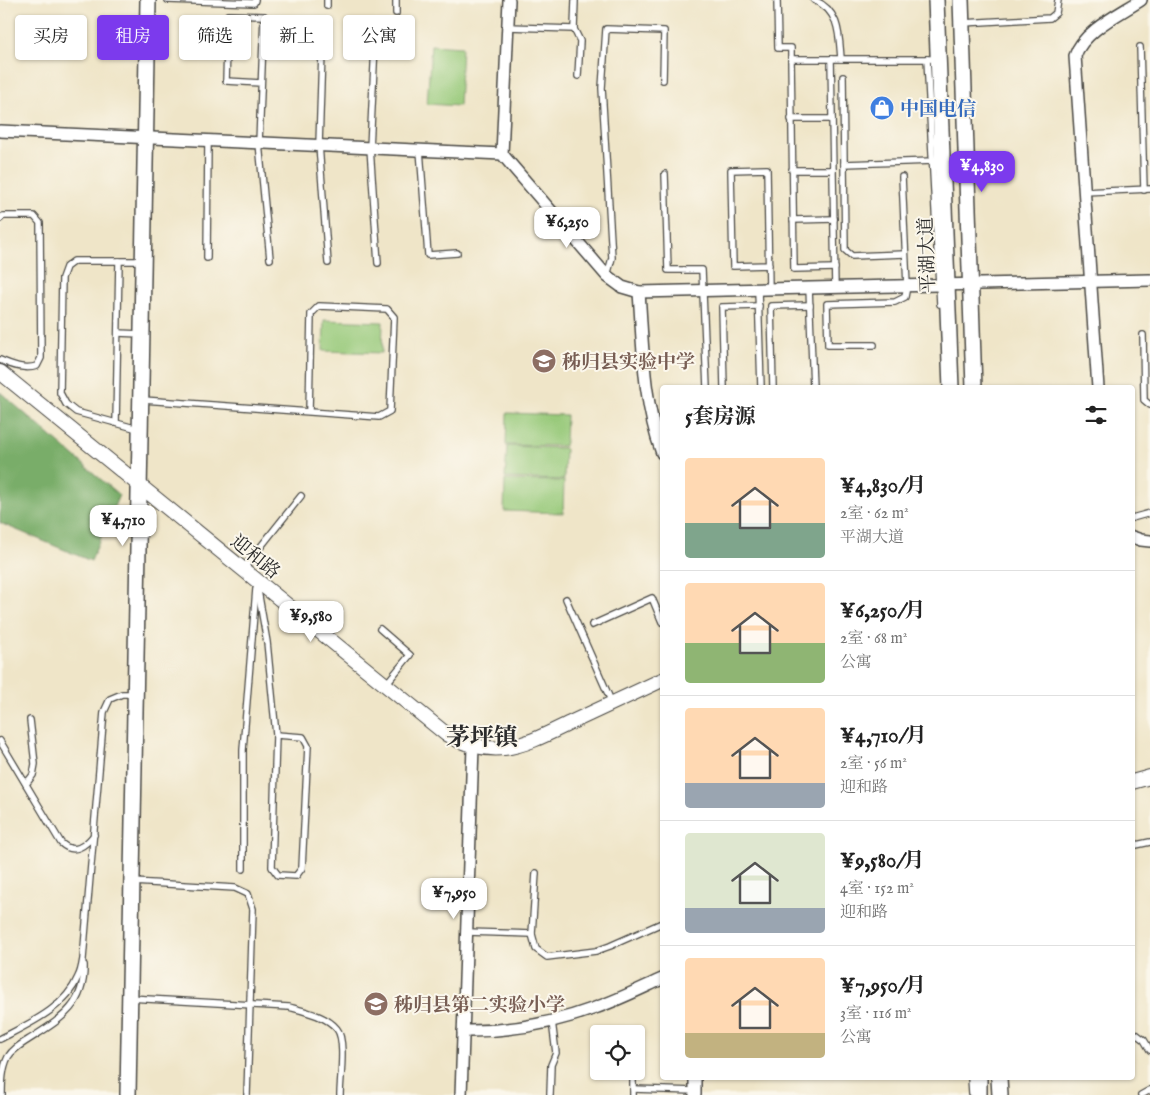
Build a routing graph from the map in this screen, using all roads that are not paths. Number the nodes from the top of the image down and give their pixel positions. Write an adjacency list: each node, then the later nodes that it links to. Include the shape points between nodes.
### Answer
1 (148, 0): 32 (main road)
2 (168, 0): 12 (lane)
3 (254, 0): 12 (lane, via 254,3)
4 (396, 0): 14 (lane)
5 (509, 0): 16 (street)
6 (575, 0): 17 (lane)
7 (777, 0): 19 (lane, via 778,48 791,48)
8 (814, 0): 21 (lane, via 836,20)
9 (936, 0): 22 (main road, 平湖大道)
10 (961, 0): 15 (main road)
11 (1141, 0): 46 (street, via 1089,34 1075,56)
12 (228, 1)
13 (1059, 1): 15 (lane, via 1056,13 1050,18)
14 (396, 14)
15 (961, 23): 63 (main road)
16 (508, 27): 17 (lane); 38 (street)
17 (574, 29): 25 (lane, via 580,40)
18 (1140, 47): 45 (lane)
19 (791, 59): 20 (lane); 29 (lane)
20 (831, 59): 21 (lane); 30 (lane)
21 (841, 59): 22 (lane)
22 (933, 59): 39 (lane); 64 (main road, 平湖大道)
23 (322, 60): 35 (lane)
24 (374, 60): 36 (lane)
25 (578, 76)
26 (842, 77): 40 (lane)
27 (663, 80): 60 (lane, via 664,31 606,28 602,88 612,258)
28 (262, 83): 28 (lane, via 264,16 228,15 226,81); 34 (lane)
29 (792, 119): 30 (lane); 41 (lane)
30 (832, 119): 42 (lane)
31 (0, 131): 32 (street)
32 (145, 138): 33 (street); 55 (main road)
33 (208, 140): 34 (street); 52 (lane)
34 (259, 143): 35 (street); 53 (lane)
35 (319, 145): 36 (street); 56 (lane)
36 (370, 148): 37 (street); 57 (lane)
37 (420, 150): 38 (street); 50 (lane, via 428,255)
38 (502, 154): 60 (street)
39 (934, 161): 40 (lane); 64 (lane)
40 (844, 164): 51 (lane, via 845,250 852,256)
41 (792, 170): 42 (lane); 49 (lane)
42 (833, 170): 48 (lane)
43 (665, 174): 69 (lane, via 668,270 702,270)
44 (902, 177): 51 (lane)
45 (1147, 190): 46 (lane)
46 (1084, 192): 62 (street)
47 (0, 219): 78 (lane, via 4,216 34,216 40,222 41,358 37,366 28,368)
48 (834, 219): 49 (lane); 59 (lane)
49 (793, 220): 59 (lane, via 794,268)
50 (457, 253)
51 (906, 254): 65 (lane)
52 (207, 258)
53 (270, 258)
54 (120, 261): 55 (lane); 74 (lane); 91 (lane, via 74,261 66,267 62,278 60,393 76,412)
55 (143, 261): 75 (main road)
56 (328, 263)
57 (378, 264)
58 (769, 265): 58 (lane, via 767,169 731,170 733,266); 68 (lane)
59 (835, 268): 67 (lane)
60 (607, 276): 70 (street, via 622,287)
61 (1150, 280): 62 (street)
62 (1090, 282): 63 (street); 87 (street)
63 (971, 284): 64 (street); 86 (main road)
64 (943, 285): 65 (street); 73 (lane); 85 (main road, 平湖大道)
65 (907, 286): 67 (street); 77 (lane, via 905,297 895,302 827,304 828,346)
66 (809, 288): 67 (street); 68 (street); 71 (lane)
67 (835, 288)
68 (764, 289): 69 (street); 72 (lane)
69 (702, 291): 70 (street); 80 (lane)
70 (639, 292): 93 (street, via 648,401)
71 (810, 305): 83 (lane, via 771,306); 84 (lane)
72 (759, 306): 81 (lane, via 722,307); 82 (lane)
73 (941, 313)
74 (118, 333): 75 (lane); 91 (lane)
75 (142, 334): 88 (main road)
76 (1143, 335): 89 (lane, via 1144,400)
77 (874, 345)
78 (0, 360)
79 (0, 372): 94 (street, 迎和路)
80 (706, 385)
81 (724, 385)
82 (761, 385)
83 (774, 385)
84 (813, 385)
85 (951, 385)
86 (974, 385)
87 (1098, 385)
88 (140, 400): 90 (lane); 92 (main road)
89 (1150, 405)
90 (309, 412): 90 (lane, via 379,417 390,411 394,317 387,309 320,306 311,314)
91 (116, 423): 92 (lane)
92 (140, 429): 94 (main road)
93 (660, 447)
94 (139, 485): 100 (street, 迎和路); 108 (main road)
95 (301, 496): 100 (lane)
96 (1150, 513): 97 (lane)
97 (1135, 517)
98 (1135, 538): 99 (street)
99 (1150, 541)
100 (242, 569): 101 (street, 迎和路)
101 (257, 580): 107 (street, 迎和路); 111 (lane); 120 (lane, via 243,750)
102 (566, 600): 109 (lane)
103 (660, 617): 104 (lane, via 652,598)
104 (592, 625)
105 (380, 629): 107 (lane, via 410,655)
106 (660, 681): 109 (street, 迎和路)
107 (385, 685): 113 (street, 迎和路, via 446,734)
108 (135, 694): 117 (lane, via 122,694 110,699 104,712); 122 (main road)
109 (612, 704): 113 (street, 迎和路, via 523,744 505,748)
110 (30, 720): 116 (lane, via 34,775)
111 (276, 735): 111 (lane, via 272,868 278,875 296,876 302,868 308,746 303,737)
112 (0, 741): 116 (lane)
113 (473, 747): 124 (street)
114 (1150, 777): 115 (street)
115 (1135, 781)
116 (26, 784): 117 (lane, via 65,846 80,848)
117 (94, 835): 126 (lane)
118 (1150, 842): 119 (lane)
119 (1135, 844)
120 (244, 869)
121 (536, 872): 125 (lane)
122 (132, 882): 128 (main road); 129 (lane, via 235,888 248,894 253,909)
123 (660, 924): 125 (lane, via 596,951 547,957 536,949)
124 (466, 932): 125 (lane); 131 (street)
125 (532, 934)
126 (84, 959): 133 (lane, via 68,994 39,1018); 142 (lane, via 81,989 74,1004 63,1017 14,1049 4,1070)
127 (660, 980): 130 (street, via 594,1009)
128 (130, 998): 129 (lane); 143 (main road)
129 (250, 1005): 144 (lane); 145 (lane, via 289,1007 307,1012 330,1022 339,1031)
130 (552, 1020): 131 (street, via 507,1029); 147 (lane, via 556,1054 551,1065)
131 (463, 1031): 146 (street)
132 (1135, 1033): 134 (lane)
133 (0, 1039)
134 (1150, 1050)
135 (695, 1080): 141 (street)
136 (971, 1080): 148 (lane)
137 (979, 1080): 149 (main road)
138 (999, 1080): 150 (main road)
139 (1150, 1090): 151 (lane)
140 (633, 1092): 141 (lane)
141 (695, 1093)
142 (2, 1095)
143 (128, 1095)
144 (248, 1095)
145 (340, 1095)
146 (461, 1095)
147 (550, 1095)
148 (972, 1095)
149 (979, 1095)
150 (1000, 1095)
151 (1141, 1095)

